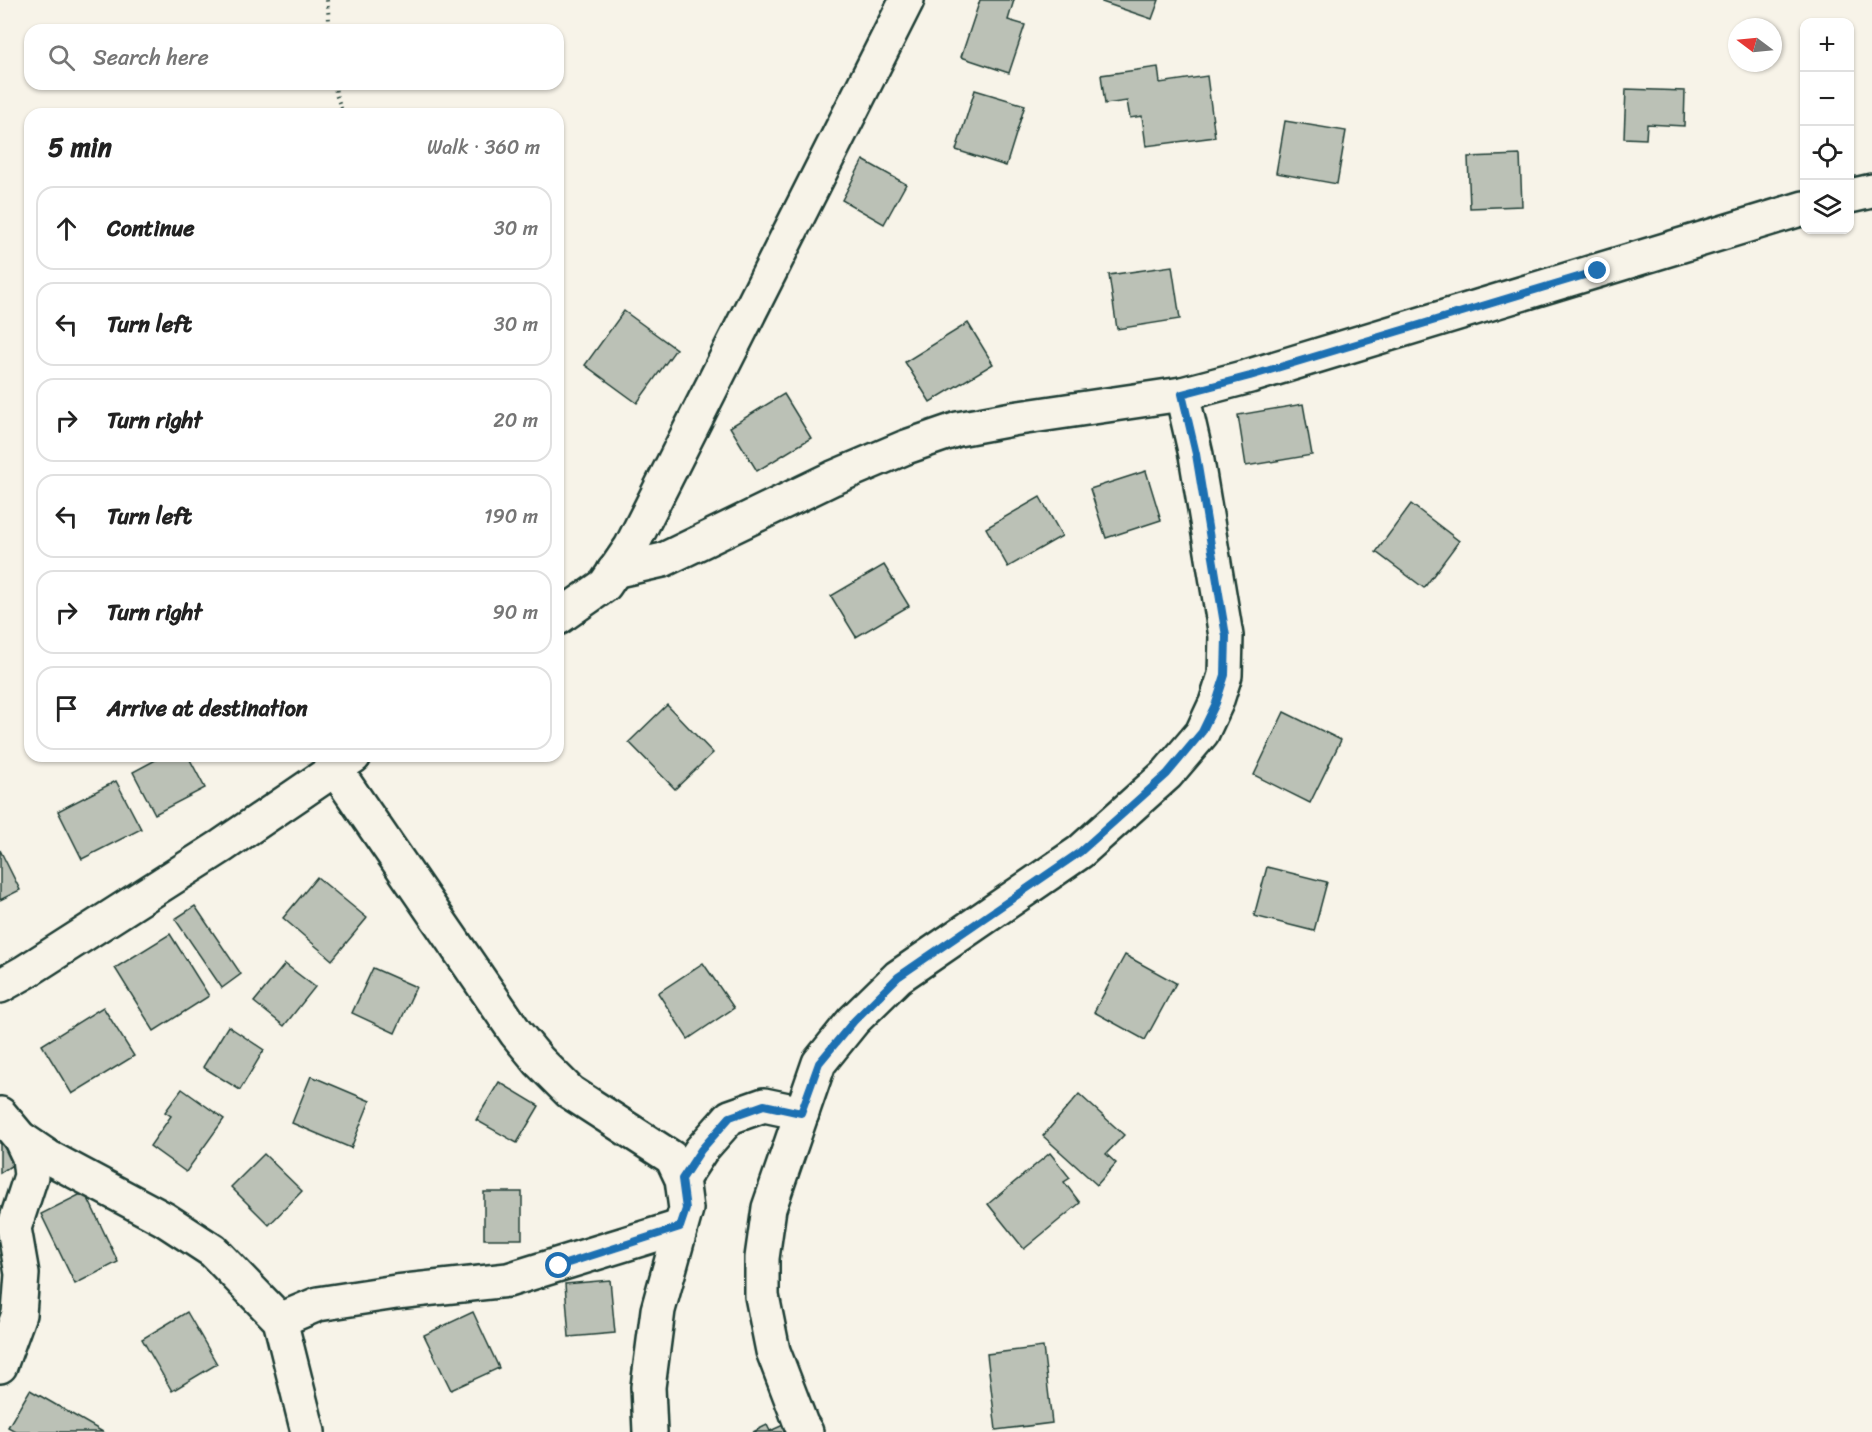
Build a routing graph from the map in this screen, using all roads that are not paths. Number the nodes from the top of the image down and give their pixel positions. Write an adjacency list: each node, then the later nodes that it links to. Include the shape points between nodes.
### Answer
1 (907, 0): 6 (street, via 631,547)
2 (1872, 191): 3 (street)
3 (1854, 195)
4 (1800, 209): 5 (street)
5 (1182, 394): 6 (street, via 958,429 833,478 663,560); 10 (street, via 1196,454 1226,636 1225,675 1202,732 1167,774 1080,852 898,977 819,1063)
6 (614, 571): 7 (street, via 605,585)
7 (564, 614)
8 (345, 763): 9 (street); 12 (street, via 509,1023 538,1061 570,1092 672,1158)
9 (0, 986)
10 (801, 1113): 12 (street, via 764,1105 730,1117); 18 (street, via 768,1208 762,1296 773,1350)
11 (10, 1126): 14 (street, via 48,1157 164,1219 213,1251); 15 (street, via 29,1157 31,1176 14,1228 22,1274 19,1314)
12 (682, 1179): 13 (street, via 686,1209)
13 (680, 1227): 14 (street, via 508,1280 318,1305); 17 (street, via 658,1310 648,1387)
14 (280, 1320): 16 (street)
15 (0, 1366)
16 (308, 1432)
17 (651, 1432)
18 (806, 1432)

